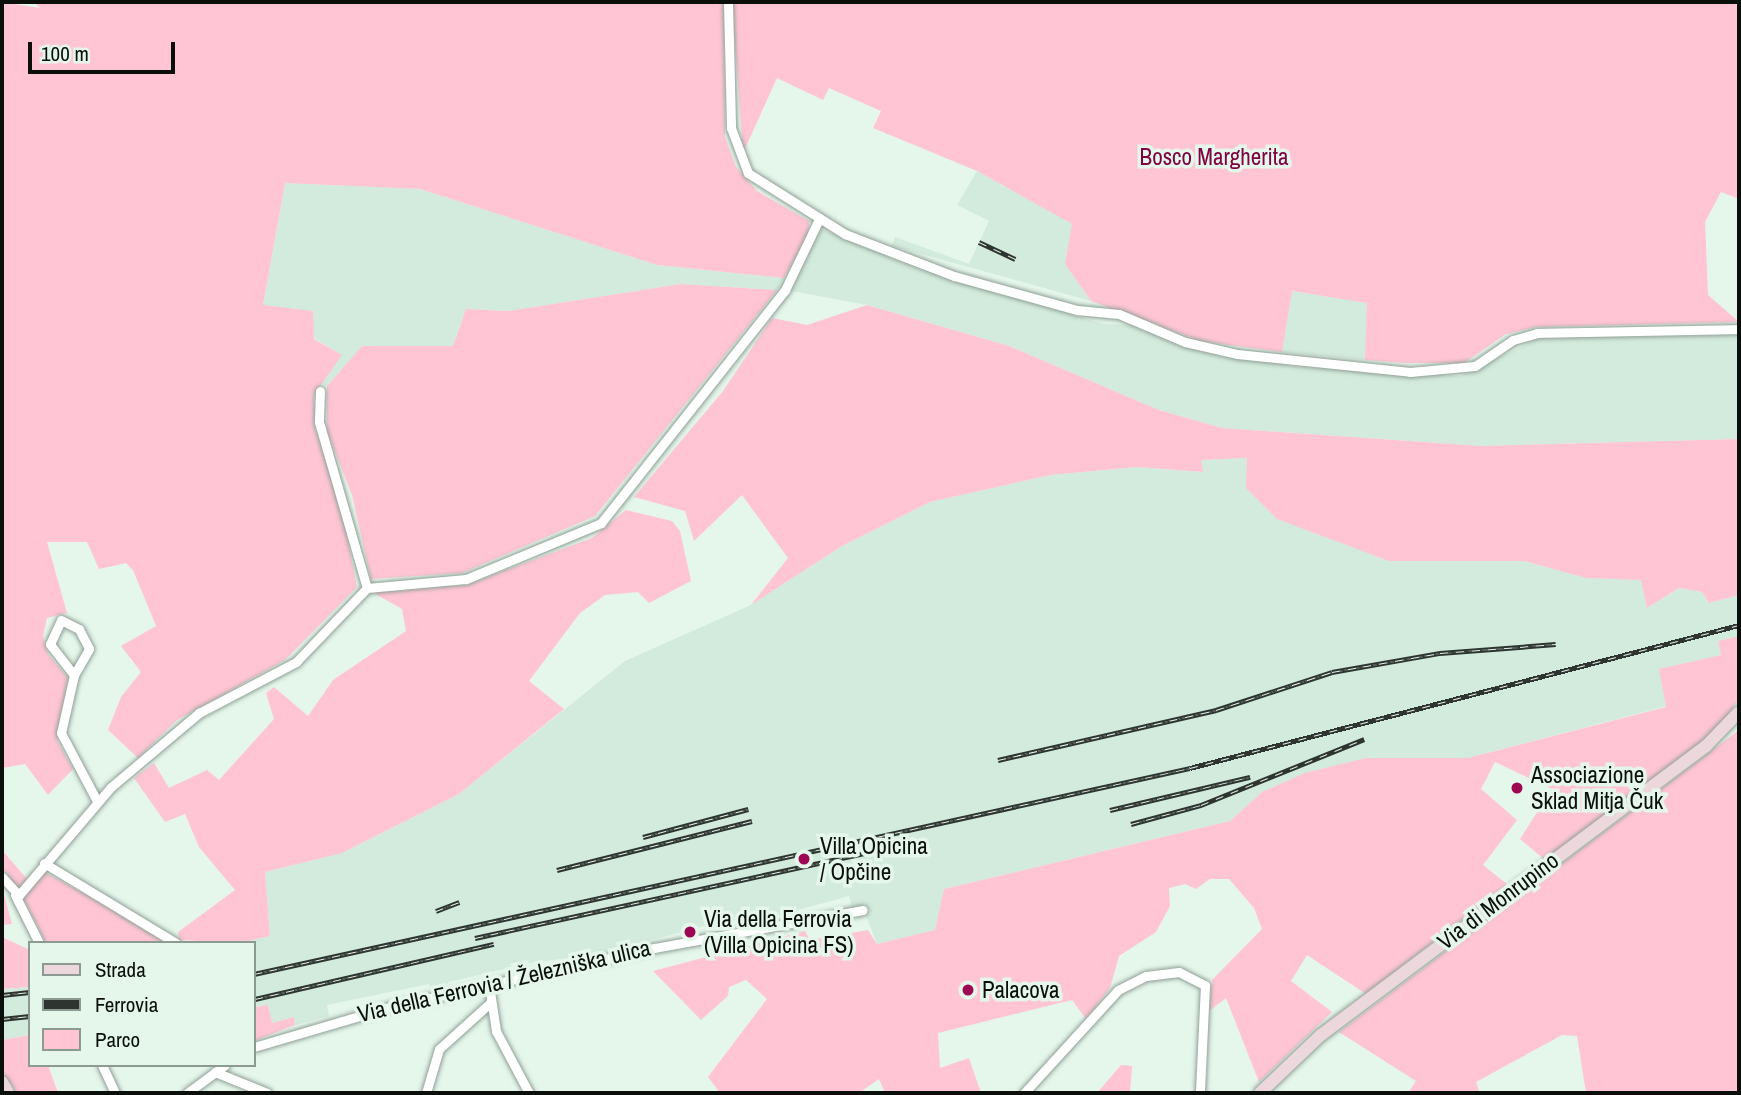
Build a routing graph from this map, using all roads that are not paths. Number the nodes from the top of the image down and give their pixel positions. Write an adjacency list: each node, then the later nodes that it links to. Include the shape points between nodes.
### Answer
1 (729, 2): 2 (street, via 730,118 739,158 762,187)
2 (819, 219): 3 (street, via 954,276 1077,310 1119,314 1185,342 1237,354 1410,372 1463,370 1524,335); 5 (street, via 785,290 601,523 466,579)
3 (1739, 329)
4 (320, 391): 5 (street, via 319,422)
5 (367, 588): 8 (street, via 296,662 199,713)
6 (74, 675): 6 (street, via 88,642 70,621 61,620 50,644); 8 (street, via 61,733)
7 (1739, 712): 28 (main road, Via di Monrupino, via 1706,746 1321,1035)
8 (97, 802): 9 (street)
9 (44, 863): 11 (street); 14 (street)
10 (2, 877): 11 (street)
11 (15, 895): 13 (street)
12 (863, 910): 15 (street, Via della Ferrovia / Železniška ulica)
13 (38, 941)
14 (173, 941)
15 (489, 985): 16 (street); 17 (street, Via della Ferrovia / Železniška ulica, via 300,1028)
16 (491, 1002): 24 (street, via 439,1049); 25 (street, via 496,1031)
17 (256, 1046)
18 (103, 1067): 21 (street)
19 (222, 1067): 20 (street)
20 (215, 1072): 22 (street); 23 (street)
21 (115, 1093)
22 (187, 1093)
23 (267, 1093)
24 (426, 1093)
25 (529, 1093)
26 (1024, 1093): 27 (street, via 1118,990 1146,976 1179,972 1205,985)
27 (1200, 1093)
28 (1260, 1093)

